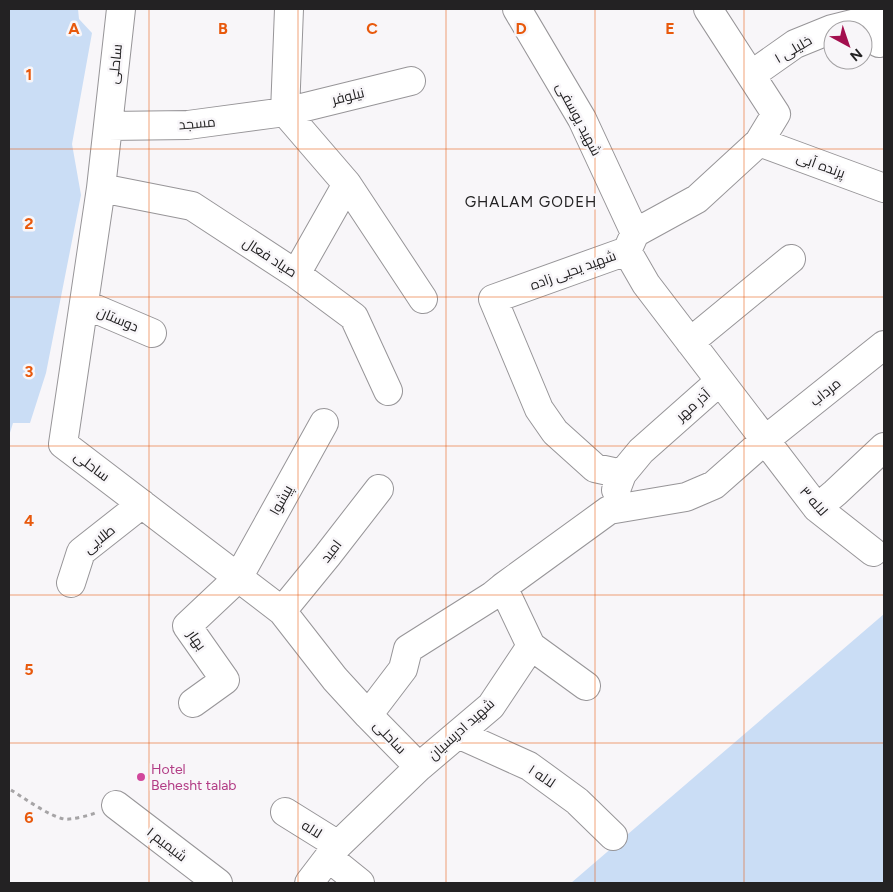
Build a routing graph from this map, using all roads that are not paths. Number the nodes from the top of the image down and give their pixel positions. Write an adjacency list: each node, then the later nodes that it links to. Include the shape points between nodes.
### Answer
1 (121, 9): 9 (street, ساحلی)
2 (289, 9): 8 (street)
3 (517, 9): 14 (street, شهید یوسفی, via 582,119)
4 (708, 9): 6 (street)
5 (879, 43): 6 (street, خلیلی ۱, via 872,19 832,29 795,44)
6 (751, 75): 10 (street, شهید یحیی زاده, via 776,114)
7 (411, 81): 8 (street, نیلوفر)
8 (285, 112): 9 (street, مسجد, via 188,125); 12 (street)
9 (108, 126): 13 (street, ساحلی)
10 (758, 142): 11 (street, پرنده آبی); 14 (street, شهید یحیی زاده, via 698,199)
11 (883, 182)
12 (347, 184): 16 (street); 17 (street)
13 (101, 188): 16 (street, صیاد فعال, via 192,206); 18 (street, ساحلی)
14 (631, 242): 20 (street, آذر مهر, via 646,284); 27 (street, شهید یحیی زاده, via 493,299 539,409 555,432 595,468)
15 (790, 259): 20 (street)
16 (296, 274): 23 (street, صیاد فعال, via 354,317)
17 (423, 299)
18 (84, 304): 19 (street, دوستان); 29 (street, ساحلی, via 63,444)
19 (152, 334)
20 (690, 342): 22 (street, آذر مهر)
21 (884, 345): 25 (street, مرداب)
22 (720, 381): 25 (street, لاله ۳); 27 (street, آذر مهر, via 641,450)
23 (388, 391)
24 (324, 423): 33 (street, پیشوا)
25 (765, 440): 30 (street, لاله ۳); 31 (street, مرداب, via 714,485 686,497)
26 (884, 447): 30 (street)
27 (622, 474): 31 (street, آذر مهر)
28 (379, 489): 36 (street, امید)
29 (142, 504): 33 (street, ساحلی); 34 (street, طلایی, via 81,552)
30 (817, 508): 32 (street, لاله ۳)
31 (609, 510): 35 (street)
32 (873, 552)
33 (238, 578): 36 (street, ساحلی); 39 (street, بهار, via 187,626 225,680)
34 (71, 583)
35 (503, 587): 37 (street); 40 (street, via 408,649 403,669)
36 (282, 611): 40 (street, ساحلی)
37 (531, 646): 38 (street); 41 (street, شهید ادریسیان, via 491,706)
38 (586, 686)
39 (193, 703)
40 (368, 715): 42 (street, ساحلی)
41 (458, 734): 42 (street, شهید ادریسیان); 45 (street, لاله ۱, via 529,766 577,801)
42 (419, 767): 46 (street, شهید ادریسیان)
43 (116, 805): 47 (street, شیمیم ۱)
44 (286, 812): 46 (street, لاله)
45 (613, 836)
46 (333, 851): 48 (street, شهید ادریسیان); 49 (street, لاله)
47 (218, 883)
48 (309, 883)
49 (360, 883)

